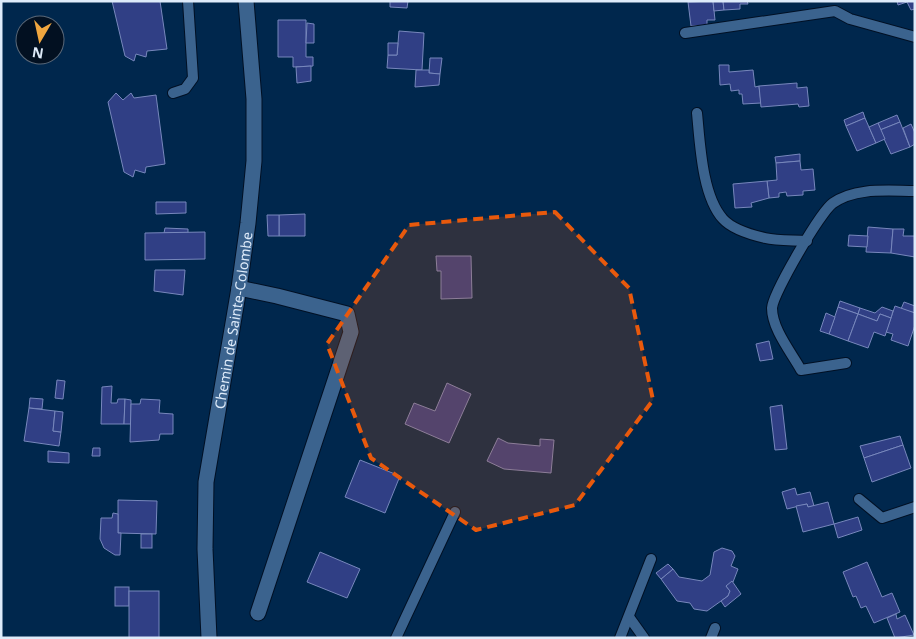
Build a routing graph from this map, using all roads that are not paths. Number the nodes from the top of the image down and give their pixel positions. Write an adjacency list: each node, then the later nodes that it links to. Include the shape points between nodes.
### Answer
1 (188, 1): 5 (lane, via 193,78 185,89)
2 (246, 1): 9 (street, Chemin de Sainte-Colombe, via 254,99 254,161)
3 (686, 33): 4 (lane, via 834,12)
4 (915, 37)
5 (173, 92)
6 (698, 113): 8 (lane, via 702,158 714,204 724,220 766,238)
7 (915, 191): 8 (lane, via 860,191 832,203)
8 (807, 241): 10 (lane, via 785,272 772,307 776,326 801,370)
9 (239, 288): 15 (street, via 347,314 351,332); 17 (street, Chemin de Sainte-Colombe, via 206,482)
10 (846, 363)
11 (859, 499): 12 (lane, via 882,518)
12 (915, 507)
13 (454, 512): 18 (lane)
14 (651, 559): 16 (lane)
15 (258, 613)
16 (629, 617): 19 (lane); 20 (lane)
17 (209, 638)
18 (396, 638)
19 (620, 638)
20 (644, 638)

